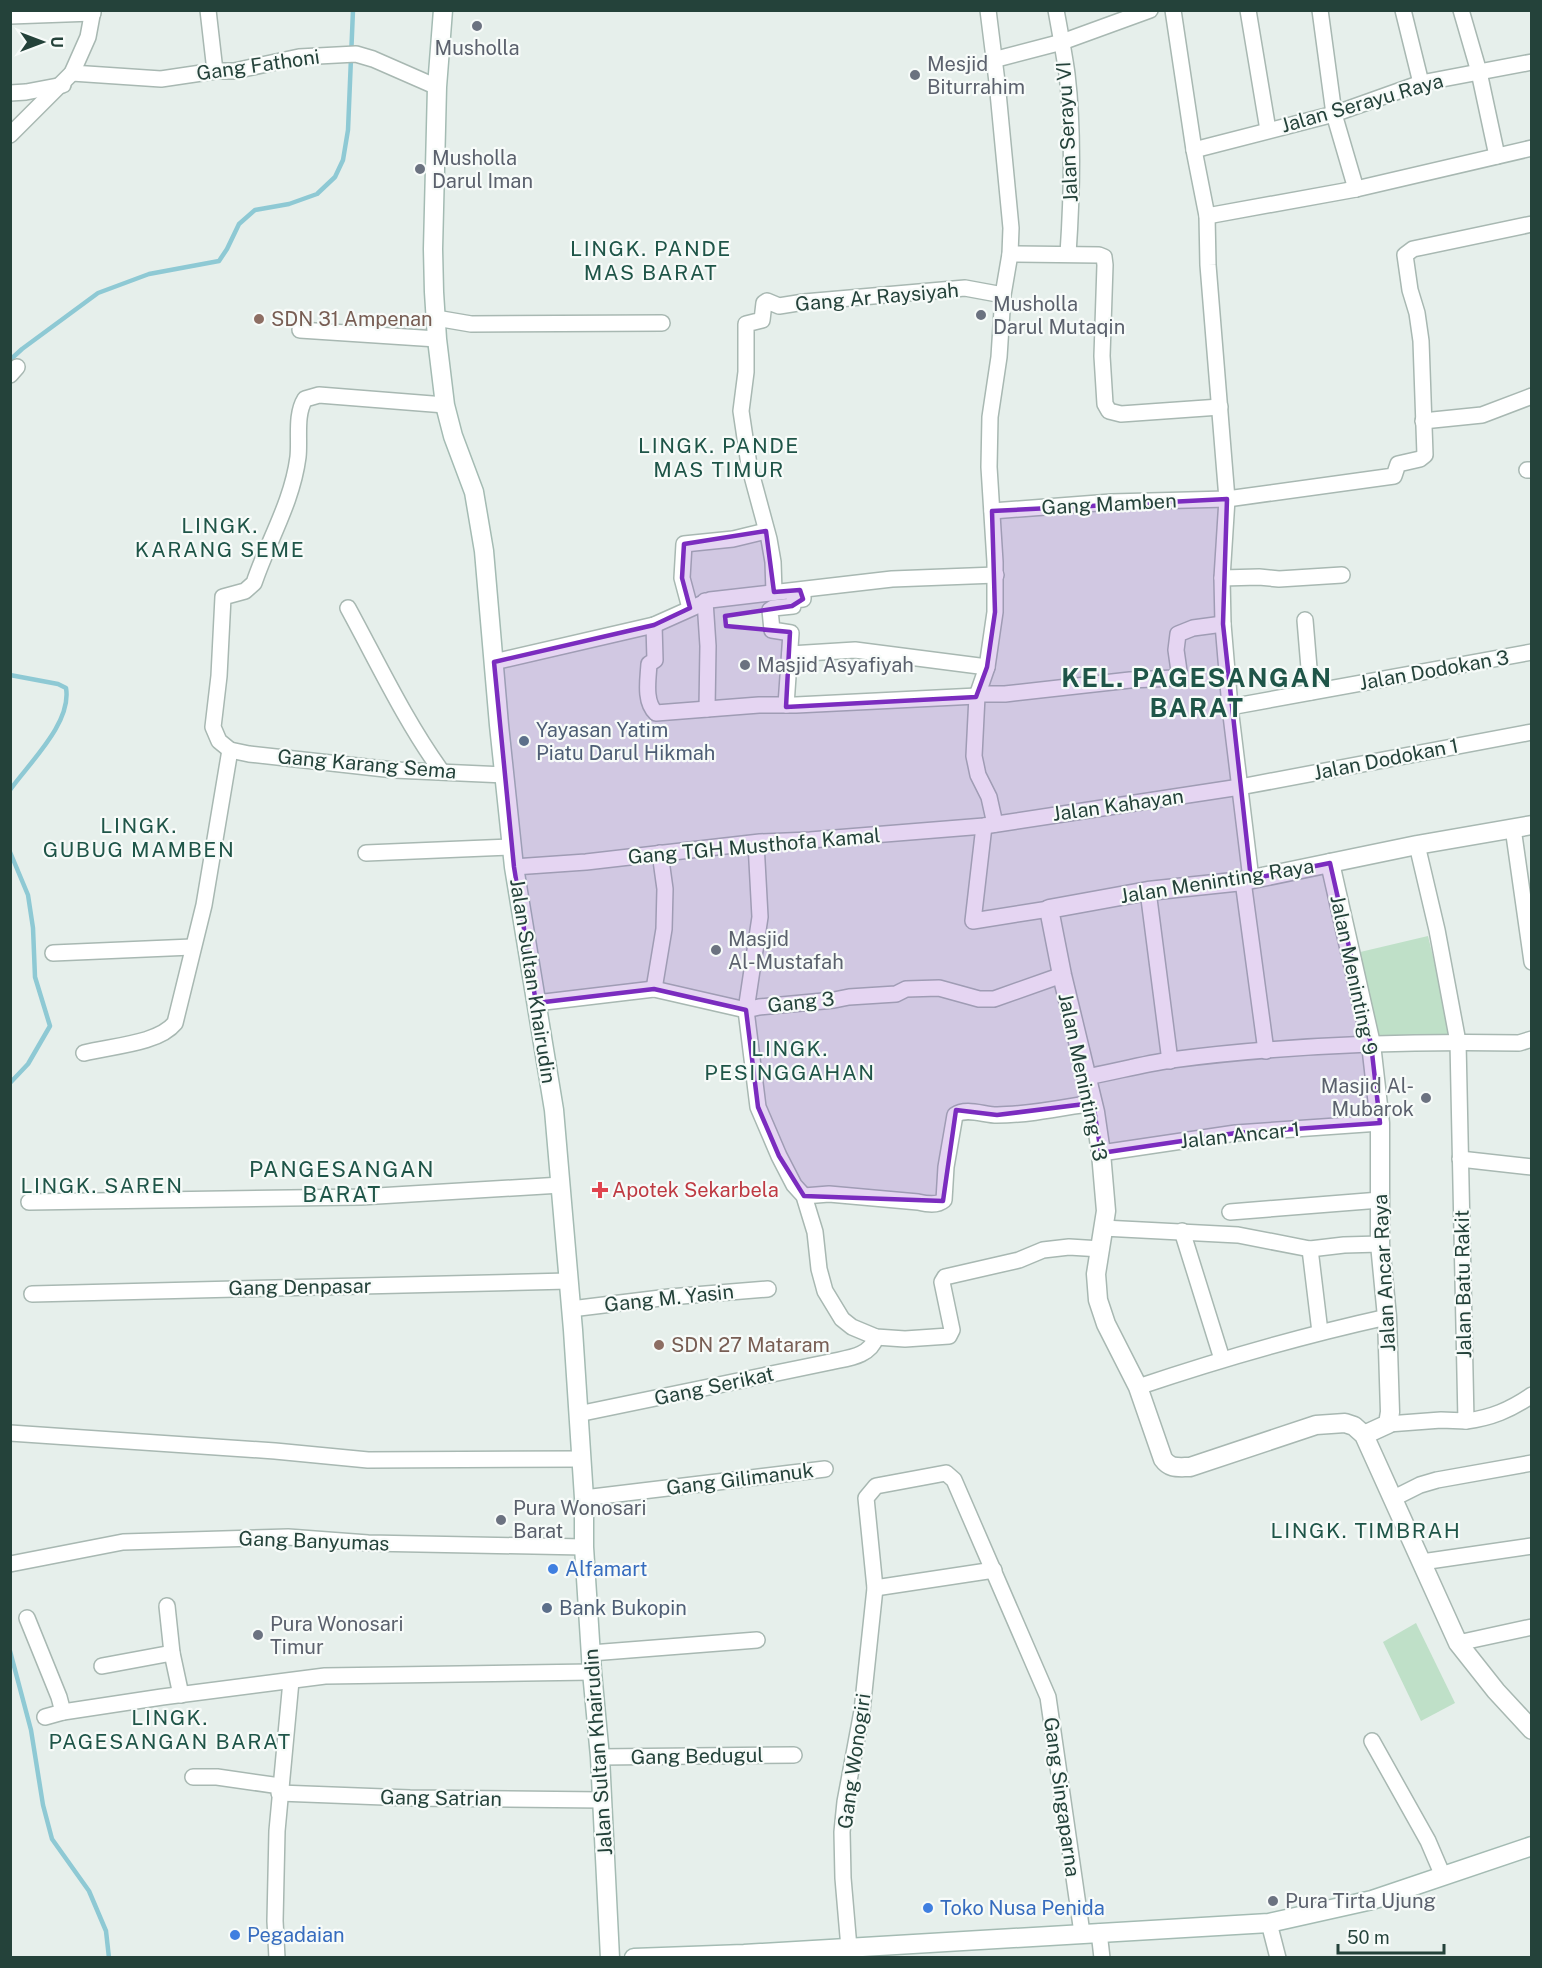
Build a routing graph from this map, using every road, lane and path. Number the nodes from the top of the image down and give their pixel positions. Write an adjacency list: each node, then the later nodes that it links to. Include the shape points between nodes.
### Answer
1 (208, 10): 16 (street)
2 (443, 10): 20 (main road, Jalan Sultan Khairudin)
3 (988, 10): 14 (street)
4 (1056, 10): 13 (street, Jalan Serayu VI)
5 (1150, 10): 13 (street)
6 (1173, 10): 26 (street)
7 (1248, 10): 23 (street)
8 (1320, 10): 22 (street)
9 (1403, 10): 19 (street)
10 (1461, 10): 17 (street)
11 (93, 12): 12 (street); 18 (street, via 88,37)
12 (10, 16)
13 (1062, 42): 14 (street); 32 (street, Jalan Serayu VI, via 1070,110)
14 (993, 60): 31 (street, via 1010,210)
15 (1532, 62): 17 (street, Jalan Serayu Raya)
16 (214, 71): 18 (street, Gang Fathoni, via 161,79); 20 (street, Gang Fathoni, via 234,71 299,57 351,54 373,58)
17 (1479, 72): 19 (street, Jalan Serayu Raya); 27 (street)
18 (67, 79): 21 (street, Gang Fathoni); 24 (street)
19 (1421, 83): 22 (street, Jalan Serayu Raya)
20 (437, 87): 34 (main road, Jalan Sultan Khairudin)
21 (10, 93)
22 (1334, 114): 23 (street, Jalan Serayu Raya); 28 (street)
23 (1268, 130): 26 (street, Jalan Serayu Raya)
24 (10, 135)
25 (1532, 148): 27 (street)
26 (1194, 150): 29 (street)
27 (1497, 156): 28 (street)
28 (1356, 189): 29 (street)
29 (1207, 216): 40 (street)
30 (1532, 224): 41 (street, via 1413,249 1404,257 1421,341)
31 (1010, 254): 32 (street); 33 (street)
32 (1068, 254): 40 (street, via 1100,255 1105,261 1102,356 1105,404 1109,411 1120,414)
33 (1003, 295): 43 (street, via 990,417); 44 (street, Gang Ar Raysiyah, via 965,288 779,306 764,303 762,320 746,324 741,411 749,465)
34 (436, 318): 35 (street, via 471,324); 37 (main road, Jalan Sultan Khairudin)
35 (662, 323)
36 (300, 330): 37 (street)
37 (438, 339): 39 (main road, Jalan Sultan Khairudin)
38 (1532, 396): 41 (street, via 1482,415)
39 (445, 405): 58 (main road, Jalan Sultan Khairudin, via 474,492 480,523); 66 (street, via 319,395 305,399 287,504 254,583 245,591 223,597 213,727 219,741)
40 (1220, 407): 42 (street)
41 (1423, 421): 42 (street, Gang Mamben, via 1424,456 1398,464 1394,476)
42 (1227, 499): 43 (street, Gang Mamben); 47 (street)
43 (992, 511): 45 (street)
44 (766, 531): 49 (street); 52 (street, via 734,539 685,543 682,578)
45 (996, 575): 48 (street, via 892,579); 59 (street)
46 (1342, 575): 47 (street)
47 (1222, 578): 54 (street)
48 (800, 590): 49 (street); 57 (street, via 803,599 794,600 792,606 770,610 772,630 791,633)
49 (774, 592): 50 (street)
50 (708, 601): 52 (street); 64 (street)
51 (348, 608): 67 (street)
52 (690, 608): 55 (street)
53 (1305, 620): 60 (street)
54 (1223, 624): 61 (street, via 1178,634 1179,671 1174,678); 63 (street)
55 (654, 625): 58 (street); 64 (street, via 655,661 649,664 651,707 657,714)
56 (1532, 652): 60 (street, Jalan Dodokan 3)
57 (790, 654): 59 (street, via 855,650); 62 (street)
58 (494, 662): 68 (main road, Jalan Sultan Khairudin)
59 (987, 667): 61 (street)
60 (1311, 692): 63 (street, Jalan Dodokan 3)
61 (977, 695): 62 (street); 70 (street, via 974,756 989,797)
62 (786, 705): 64 (street)
63 (1230, 707): 69 (street)
64 (707, 709)
65 (1532, 732): 69 (street, Jalan Dodokan 1)
66 (230, 750): 67 (street, Gang Karang Sema); 83 (street, via 204,905)
67 (442, 772): 68 (street, Gang Karang Sema)
68 (505, 775): 75 (main road, Jalan Sultan Khairudin)
69 (1240, 787): 70 (street, Jalan Kahayan); 80 (street)
70 (989, 825): 73 (street, Gang TGH Musthofa Kamal); 82 (street, Jalan Meninting Raya, via 973,921)
71 (1532, 825): 72 (main road, Jalan Meninting Raya)
72 (1513, 828): 74 (main road, Jalan Meninting Raya); 85 (street)
73 (756, 843): 77 (street, Gang TGH Musthofa Kamal); 89 (street, via 760,917)
74 (1416, 845): 78 (main road, Jalan Meninting Raya); 91 (street, Jalan Batu Rakit)
75 (512, 847): 76 (street); 79 (main road, Jalan Sultan Khairudin)
76 (366, 853)
77 (660, 853): 79 (street, Gang TGH Musthofa Kamal); 87 (street, via 665,889 664,929)
78 (1330, 863): 80 (main road, Jalan Meninting Raya); 92 (main road, Jalan Meninting 9)
79 (514, 867): 88 (main road, Jalan Sultan Khairudin)
80 (1247, 880): 81 (main road, Jalan Meninting Raya); 93 (street)
81 (1148, 891): 82 (main road, Jalan Meninting Raya); 95 (street)
82 (1049, 909): 86 (main road, Jalan Meninting 13)
83 (192, 947): 84 (street); 94 (street, via 175,1023 166,1033)
84 (53, 953)
85 (1532, 962)
86 (1062, 975): 89 (street, Gang 3, via 994,999 939,988 906,989 896,994); 96 (main road, Jalan Meninting 13)
87 (654, 989): 88 (street, Gang 3); 89 (street, Gang 3)
88 (536, 1003): 102 (main road, Jalan Sultan Khairudin, via 554,1110)
89 (747, 1010): 103 (street, via 758,1107 779,1156)
90 (1532, 1039): 91 (street, via 1519,1043)
91 (1458, 1042): 92 (street); 100 (street, Jalan Batu Rakit)
92 (1371, 1044): 93 (street); 98 (main road, Jalan Meninting 9)
93 (1266, 1051): 95 (street)
94 (84, 1053)
95 (1170, 1060): 96 (street)
96 (1086, 1077): 97 (main road, Jalan Meninting 13)
97 (1092, 1103): 99 (main road, Jalan Meninting 13); 103 (street, via 997,1115 957,1113 941,1203 830,1194)
98 (1380, 1123): 99 (street, Jalan Ancar 1, via 1236,1133); 104 (main road, Jalan Ancar Raya)
99 (1101, 1152): 107 (main road, Jalan Meninting 13)
100 (1460, 1159): 101 (street); 123 (street, Jalan Batu Rakit)
101 (1532, 1167)
102 (561, 1185): 105 (street, via 361,1197); 112 (main road, Jalan Sultan Khairudin)
103 (804, 1196): 118 (street, via 825,1291 842,1319)
104 (1380, 1200): 106 (street); 109 (main road, Jalan Ancar Raya)
105 (29, 1202)
106 (1230, 1212)
107 (1104, 1228): 108 (street); 110 (main road, Jalan Meninting 13)
108 (1182, 1231): 111 (street, via 1238,1235); 119 (street)
109 (1380, 1244): 111 (street); 116 (main road, Jalan Ancar Raya)
110 (1101, 1249): 118 (street, via 1043,1250 1019,1260 945,1276 942,1282 952,1330 949,1336); 120 (main road, Jalan Meninting 13, via 1096,1274 1102,1312)
111 (1310, 1250): 117 (street)
112 (568, 1281): 114 (street, Gang Denpasar); 115 (main road, Jalan Sultan Khairudin)
113 (768, 1289): 115 (street, Gang M. Yasin, via 669,1296)
114 (33, 1294)
115 (571, 1309): 122 (main road, Jalan Sultan Khairudin)
116 (1387, 1317): 117 (street); 124 (main road, Jalan Ancar Raya)
117 (1320, 1332): 119 (street)
118 (876, 1337): 122 (street, Gang Serikat, via 869,1350 830,1362)
119 (1222, 1359): 120 (street)
120 (1138, 1387): 126 (main road, Jalan Meninting 13, via 1159,1450 1173,1467 1190,1467 1316,1425 1345,1423)
121 (1532, 1395): 123 (street, via 1505,1412)
122 (578, 1414): 127 (main road, Jalan Sultan Khairudin)
123 (1466, 1421): 124 (street)
124 (1388, 1424): 126 (main road)
125 (10, 1433): 127 (street, via 368,1460)
126 (1364, 1435): 131 (main road)
127 (581, 1459): 130 (main road, Jalan Sultan Khairudin)
128 (1532, 1463): 131 (street, via 1437,1480)
129 (825, 1469): 130 (street, Gang Gilimanuk)
130 (584, 1498): 133 (main road, Jalan Sultan Khairudin)
131 (1394, 1498): 134 (main road)
132 (1532, 1546): 134 (street)
133 (584, 1547): 135 (street, Gang Banyumas, via 368,1543 288,1537 123,1542); 144 (main road, Jalan Sultan Khairudin)
134 (1422, 1562): 142 (main road)
135 (10, 1564)
136 (994, 1570): 137 (street); 137 (street, Gang Wonogiri, via 954,1480 946,1473 876,1486 869,1492 866,1498); 160 (street, Gang Singaparna, via 1048,1698)
137 (875, 1588): 161 (street, Gang Wonogiri, via 862,1711 845,1802 843,1878)
138 (167, 1606): 143 (street)
139 (27, 1618): 148 (street)
140 (1532, 1627): 142 (street)
141 (757, 1640): 144 (street)
142 (1458, 1643): 150 (main road)
143 (172, 1653): 145 (street); 147 (street)
144 (592, 1662): 146 (street); 153 (main road, Jalan Sultan Khairudin)
145 (102, 1666)
146 (291, 1681): 147 (street); 155 (street)
147 (181, 1695): 148 (street)
148 (63, 1712): 149 (street)
149 (45, 1717)
150 (1532, 1730)
151 (1372, 1742): 158 (street, via 1428,1840)
152 (794, 1755): 153 (street, Gang Bedugul)
153 (600, 1758): 156 (main road, Jalan Sultan Khairudin)
154 (193, 1777): 155 (street, Gang Satrian)
155 (280, 1790): 156 (street, Gang Satrian, via 410,1798); 162 (street)
156 (602, 1800): 163 (main road, Jalan Sultan Khairudin)
157 (1532, 1846): 158 (main road)
158 (1443, 1876): 159 (main road, via 1372,1900)
159 (1269, 1923): 160 (main road); 166 (street)
160 (1091, 1932): 161 (main road); 165 (street, Gang Singaparna)
161 (849, 1948): 164 (main road)
162 (277, 1958)
163 (610, 1958)
164 (634, 1958)
165 (1102, 1958)
166 (1278, 1958)

